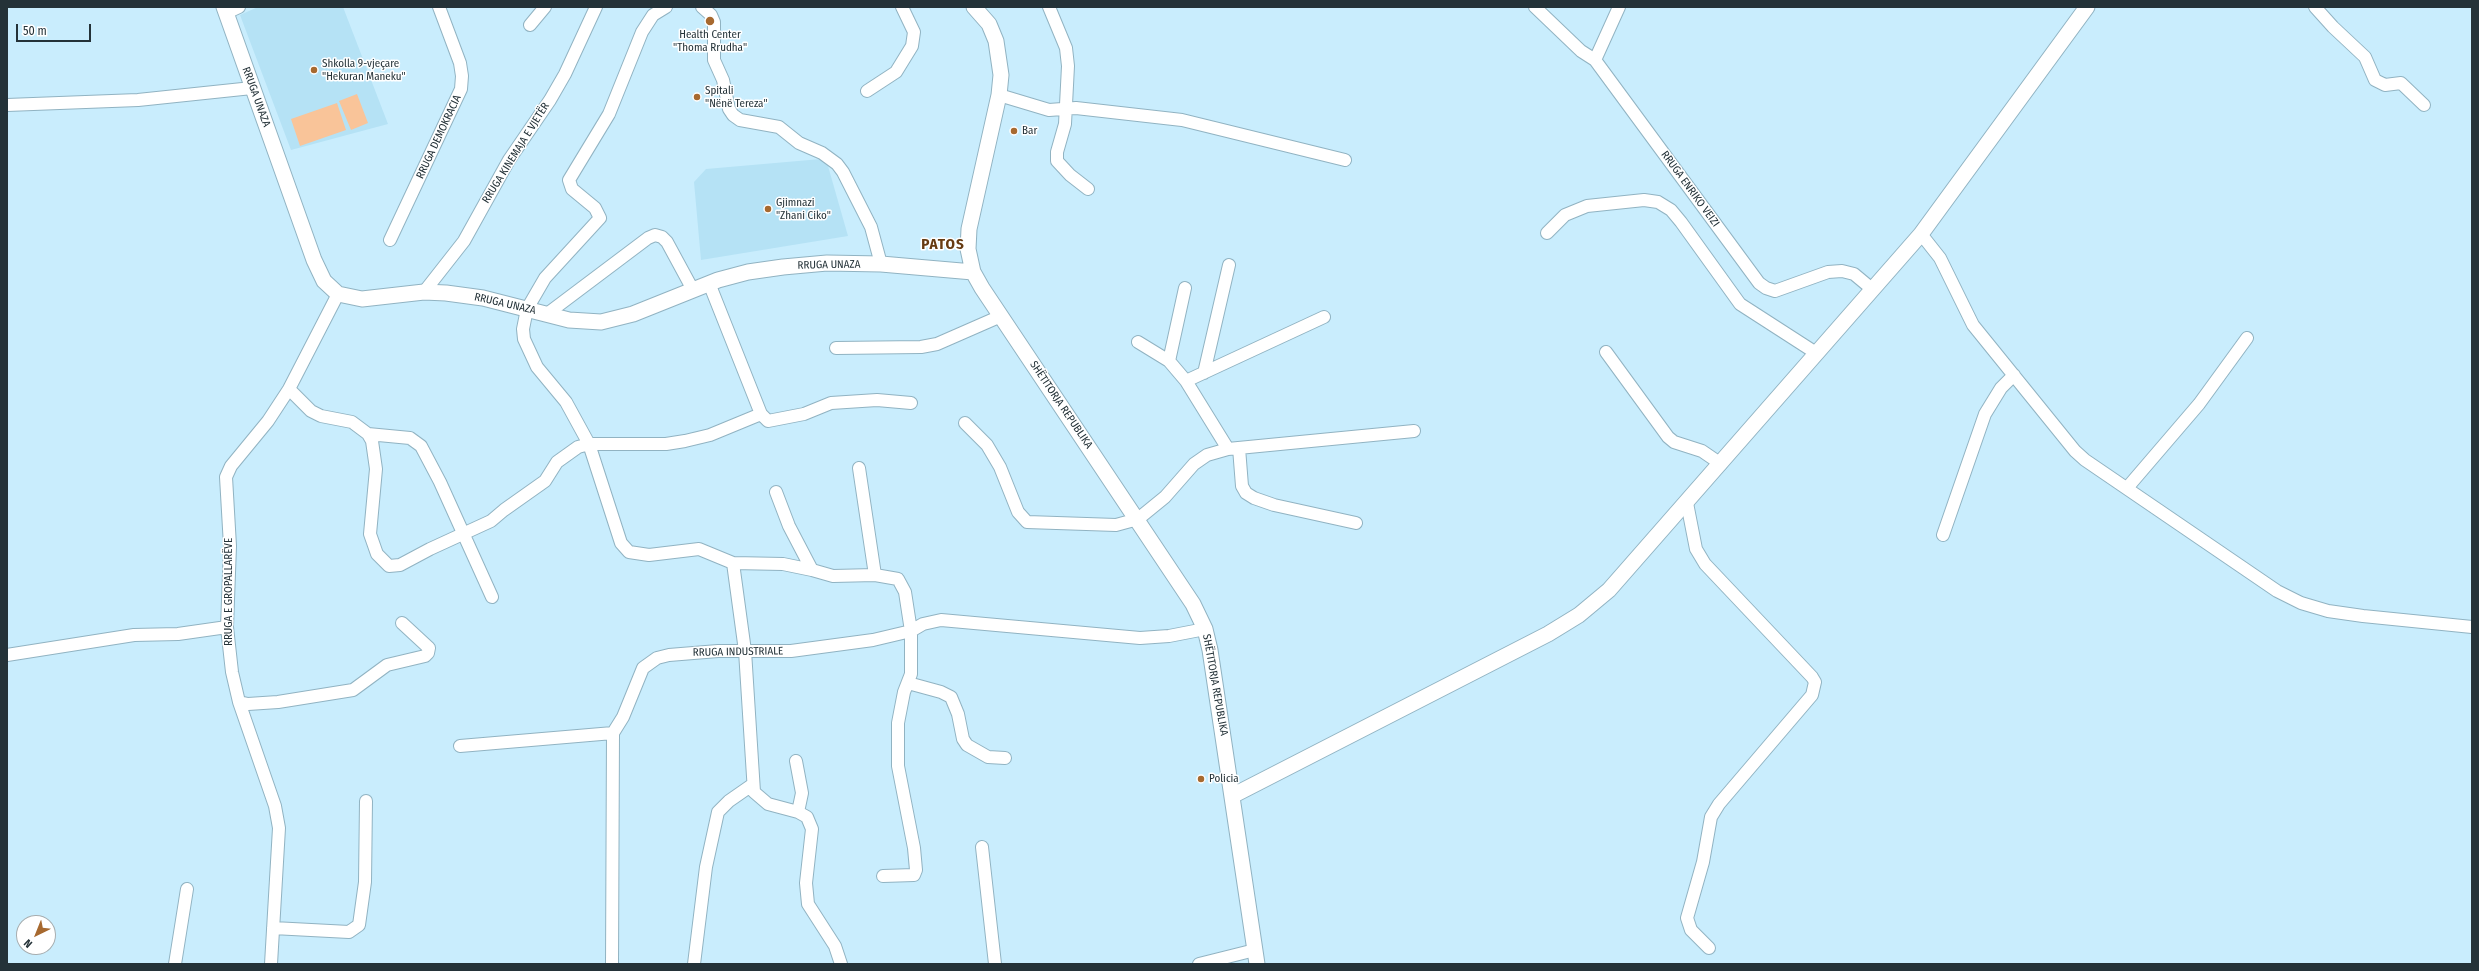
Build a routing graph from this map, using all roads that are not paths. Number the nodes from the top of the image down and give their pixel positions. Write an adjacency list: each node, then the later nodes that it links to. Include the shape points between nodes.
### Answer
1 (439, 7): 26 (street, RRUGA DEMOKRACIA, via 460,63 461,89)
2 (545, 7): 14 (street)
3 (596, 7): 34 (street, RRUGA KINEMAJA E VJETËR, via 550,100 509,160 464,240)
4 (666, 7): 36 (street, via 654,15 642,32 606,118 569,180 572,189 595,208 600,218 553,268)
5 (702, 7): 27 (street, via 711,15 714,22 714,60 723,80 733,116 740,120 779,127 799,143 822,153 837,164 871,227)
6 (902, 7): 17 (street, via 914,32 914,42 896,72)
7 (974, 7): 18 (main road, SHËTITORJA REPUBLIKA, via 989,24 996,41 1001,74)
8 (1049, 7): 21 (street, via 1066,48)
9 (1535, 7): 15 (street, RRUGA ENRIKO VEIZI, via 1581,51)
10 (1619, 7): 15 (street)
11 (2087, 7): 25 (main road)
12 (2315, 7): 19 (street, via 2365,58 2375,80 2385,85 2400,83)
13 (229, 9): 16 (main road, RRUGA UNAZA)
14 (530, 25)
15 (1595, 60): 32 (street, RRUGA ENRIKO VEIZI, via 1759,283 1775,291 1828,272 1842,271 1854,274)
16 (252, 88): 20 (street, via 124,101); 35 (main road, RRUGA UNAZA, via 314,260 324,281)
17 (867, 91)
18 (999, 95): 21 (street, via 1049,110); 29 (main road, SHËTITORJA REPUBLIKA, via 969,229 968,249)
19 (2424, 104)
20 (7, 106)
21 (1066, 109): 22 (street, via 1182,120); 23 (street, via 1057,161 1070,175)
22 (1345, 160)
23 (1088, 188)
24 (1546, 232): 44 (street, via 1565,215 1587,206 1644,200 1658,202 1671,210 1681,222 1740,304)
25 (1921, 234): 32 (main road); 47 (street, via 1940,258 1973,325)
26 (390, 240)
27 (881, 264): 29 (main road, RRUGA UNAZA); 30 (main road, RRUGA UNAZA, via 806,264 748,272)
28 (1229, 265): 46 (street)
29 (973, 272): 38 (main road, SHËTITORJA REPUBLIKA)
30 (709, 283): 33 (main road, RRUGA UNAZA); 51 (street)
31 (1185, 288): 45 (street)
32 (1872, 289): 44 (main road)
33 (693, 290): 37 (main road, RRUGA UNAZA, via 634,314 601,322 584,322); 37 (street, via 667,242 655,235)
34 (424, 292): 35 (main road, RRUGA UNAZA, via 362,299); 36 (main road, RRUGA UNAZA, via 483,298)
35 (338, 294): 49 (street, RRUGA E GROPALLARËVE)
36 (527, 309): 37 (main road, RRUGA UNAZA); 55 (street, via 523,329 530,353 544,377 566,402)
37 (547, 314)
38 (1001, 316): 42 (street, via 937,344 920,347); 62 (main road, SHËTITORJA REPUBLIKA)
39 (1324, 317): 46 (street)
40 (2247, 338): 59 (street, via 2199,404)
41 (1138, 342): 45 (street)
42 (836, 348)
43 (1606, 352): 57 (street, via 1668,437 1674,442 1702,451)
44 (1816, 353): 57 (main road)
45 (1169, 361): 48 (street)
46 (1204, 373): 48 (street)
47 (2014, 375): 59 (street, via 2075,451); 65 (street, via 2001,388 1985,414)
48 (1186, 381): 56 (street)
49 (289, 389): 54 (street, via 321,416 352,422); 71 (street, RRUGA E GROPALLARËVE, via 268,421 231,466 226,477 230,546)
50 (911, 403): 51 (street, via 877,400 831,403 804,414 773,422)
51 (761, 414): 55 (street, via 685,441 666,444)
52 (965, 424): 62 (street, via 987,444 1000,467 1018,512 1027,522 1116,525)
53 (1414, 431): 56 (street)
54 (368, 434): 64 (street, via 410,438 416,441 440,482); 64 (street, via 372,441 376,469 370,534 382,562 395,567 430,548)
55 (589, 444): 64 (street, via 570,450 557,462 545,481 492,521); 66 (street, via 625,549 634,554 649,555 699,549)
56 (1234, 449): 62 (street, via 1207,455 1194,464 1166,497); 63 (street, via 1242,486 1246,493 1254,498 1274,505)
57 (1720, 464): 61 (main road)
58 (859, 468): 68 (street)
59 (2127, 488): 72 (street, via 2277,591 2301,603 2328,611 2363,616)
60 (776, 492): 67 (street, via 789,526)
61 (1687, 503): 84 (main road, via 1609,590 1579,615 1548,634); 91 (street, via 1696,549 1704,564 1815,682 1812,695 1719,804 1711,817 1703,862 1687,918 1691,930)
62 (1138, 519): 73 (main road, SHËTITORJA REPUBLIKA, via 1193,604)
63 (1356, 523)
64 (464, 535): 69 (street)
65 (1943, 535)
66 (733, 563): 67 (street, via 784,564); 75 (street)
67 (812, 570): 68 (street, via 833,576)
68 (875, 575): 74 (street, via 898,579 902,583)
69 (492, 597)
70 (402, 623): 78 (street, via 428,648 425,656 387,665 353,690 278,702)
71 (227, 626): 76 (street, via 178,634 134,635); 78 (street, RRUGA E GROPALLARËVE, via 232,672)
72 (2472, 627)
73 (1205, 629): 74 (street, RRUGA INDUSTRIALE, via 1140,638 941,620 923,624); 84 (main road, SHËTITORJA REPUBLIKA)
74 (911, 631): 75 (street, RRUGA INDUSTRIALE, via 873,640 791,651); 77 (street, via 912,664)
75 (745, 651): 79 (street, RRUGA INDUSTRIALE, via 687,652 650,662 639,675 623,717); 83 (street)
76 (7, 655)
77 (908, 683): 81 (street, via 942,692 950,697 957,710 967,746 988,757); 88 (street, via 898,723 898,766 916,870 914,874)
78 (239, 702): 90 (street, RRUGA E GROPALLARËVE, via 276,806 279,828)
79 (613, 733): 80 (street); 95 (street)
80 (460, 746)
81 (1005, 758)
82 (796, 761): 86 (street, via 802,793)
83 (752, 785): 86 (street, via 761,800); 96 (street, via 718,812 706,867)
84 (1232, 796): 92 (main road, SHËTITORJA REPUBLIKA)
85 (366, 802): 90 (street, via 364,882 359,926 349,932)
86 (798, 812): 97 (street, via 807,817 812,829 806,883 808,904 835,946)
87 (982, 847): 98 (street)
88 (883, 876)
89 (187, 889): 93 (street)
90 (273, 928): 94 (street, RRUGA E GROPALLARËVE)
91 (1709, 948)
92 (1256, 957): 99 (street)
93 (175, 964)
94 (271, 964)
95 (612, 964)
96 (694, 964)
97 (842, 964)
98 (995, 964)
99 (1199, 964)

